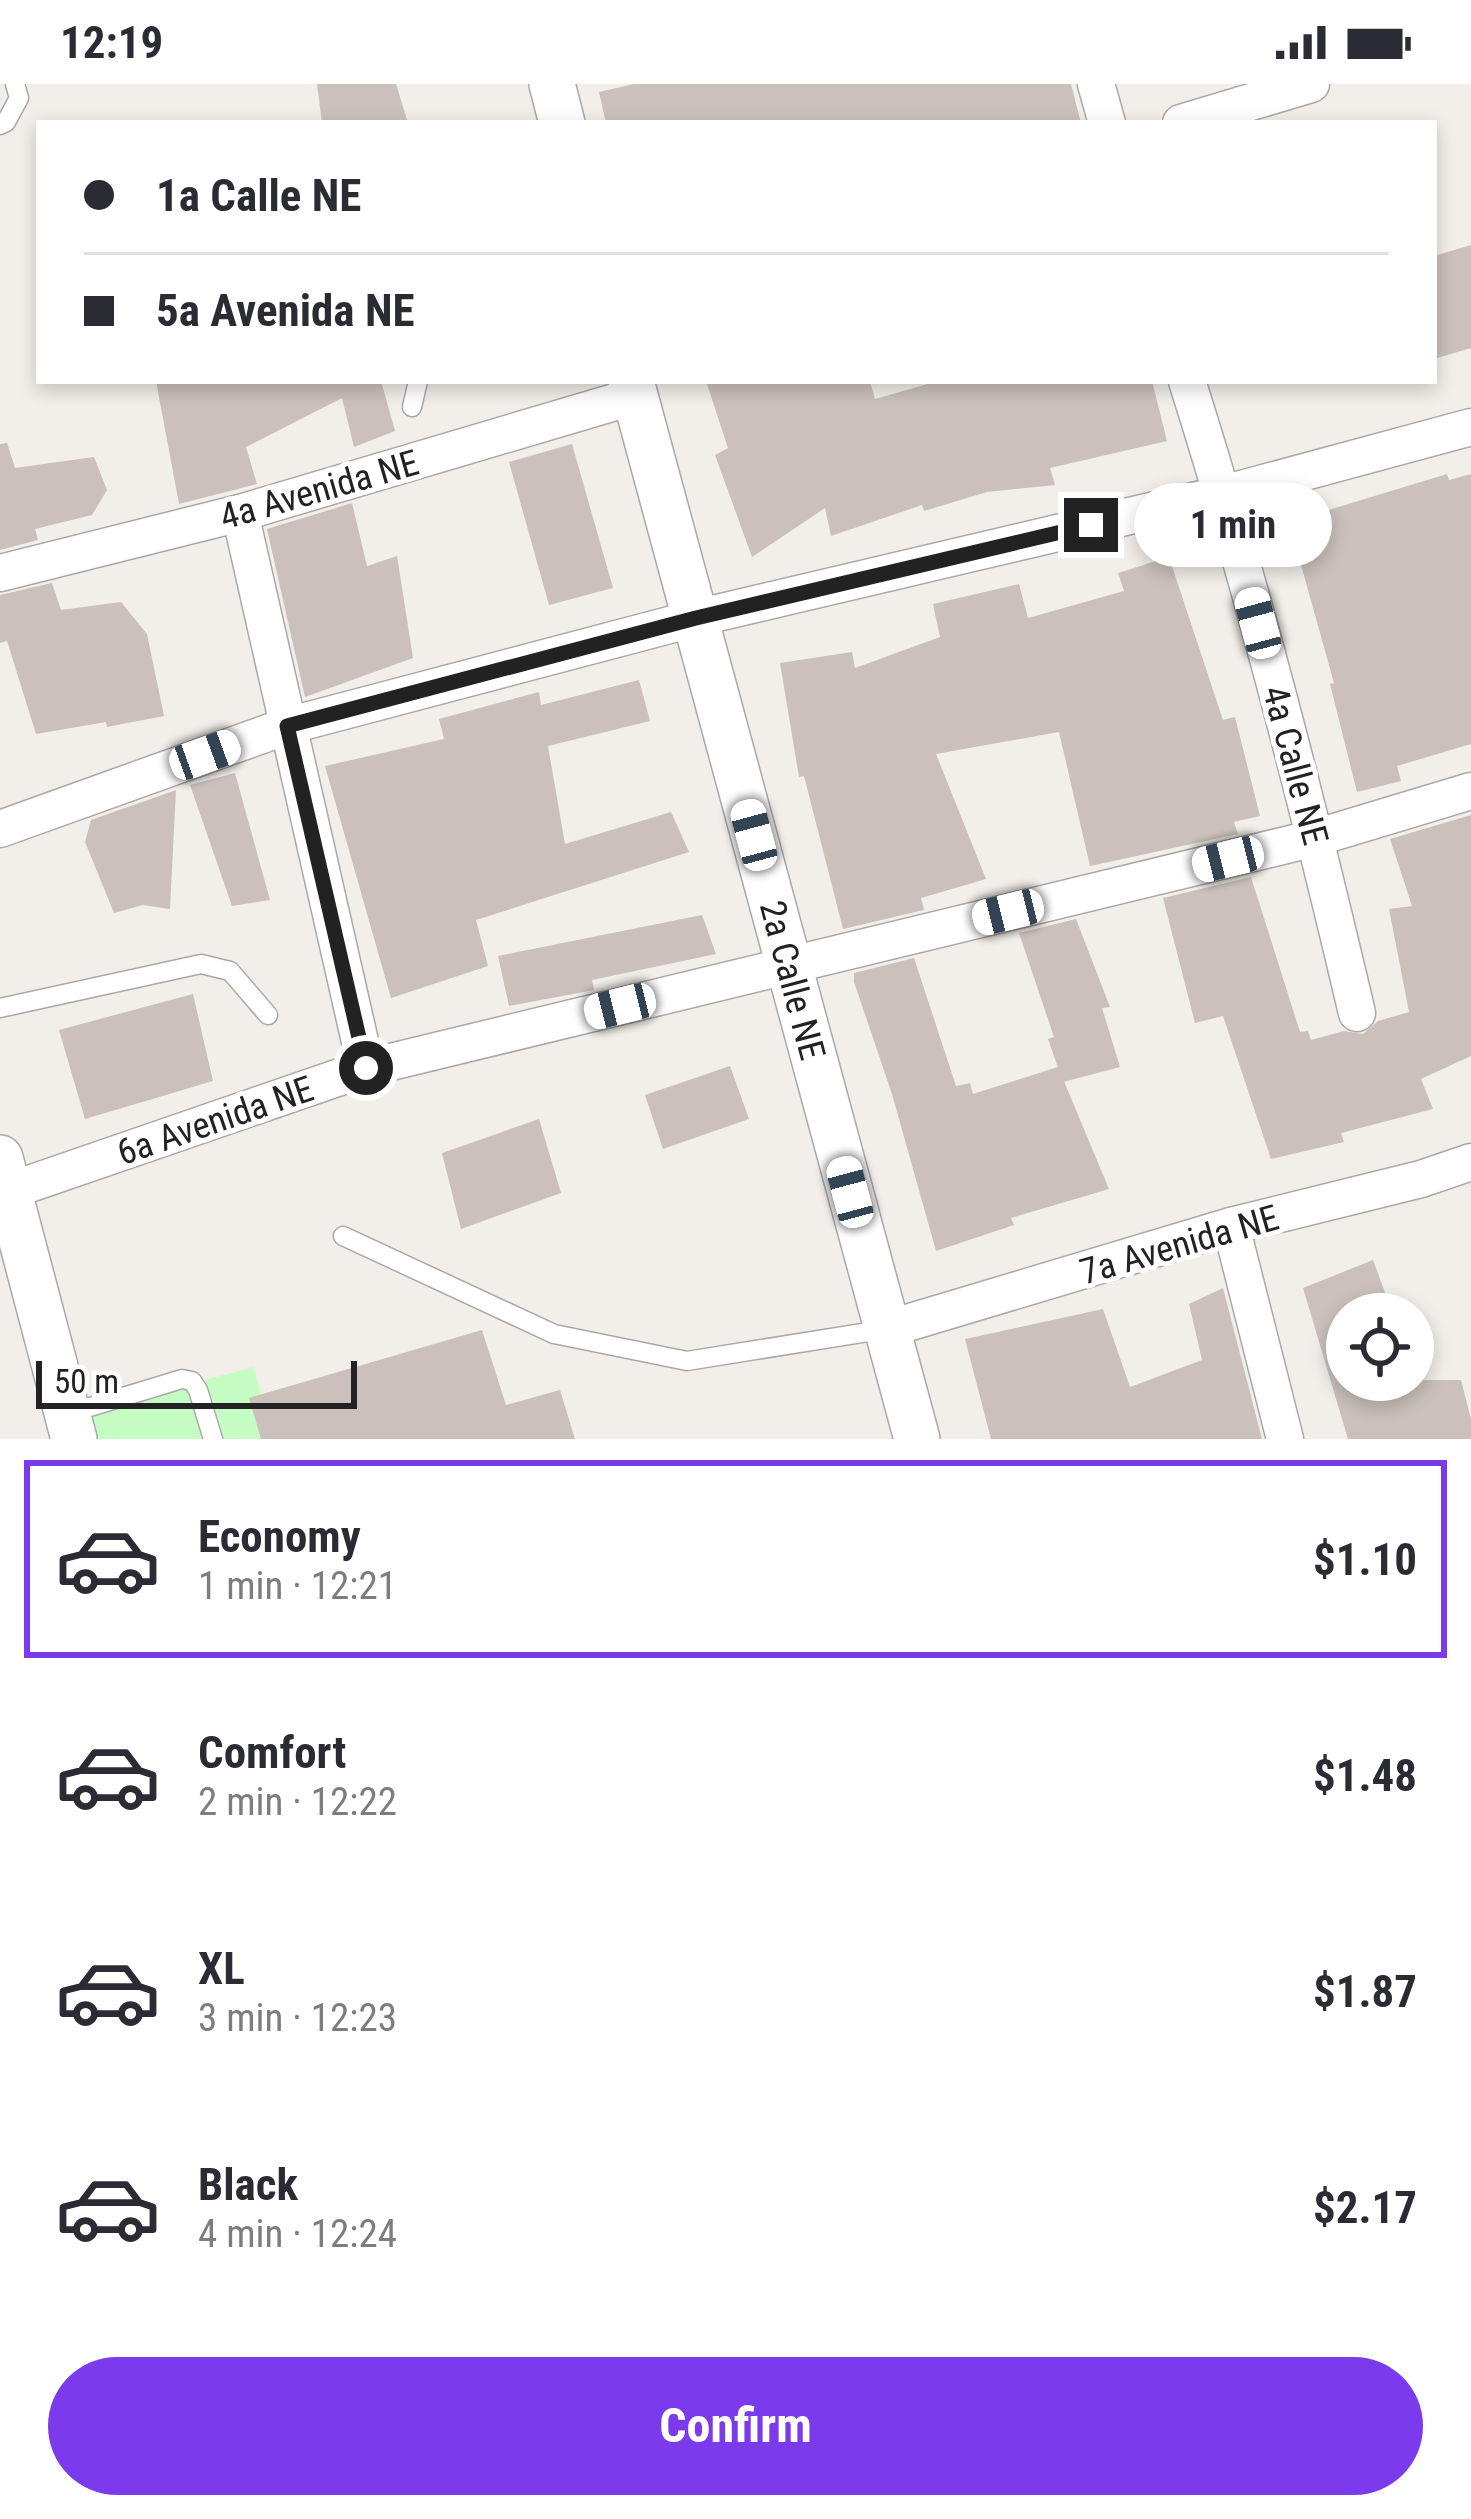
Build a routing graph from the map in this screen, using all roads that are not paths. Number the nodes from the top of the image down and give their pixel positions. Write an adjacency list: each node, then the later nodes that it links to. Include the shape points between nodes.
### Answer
1 (16, 84): 8 (lane, via 19,98)
2 (552, 84): 5 (street)
3 (1096, 84): 6 (street)
4 (1311, 84): 7 (street)
5 (561, 120)
6 (1106, 120)
7 (1191, 120)
8 (0, 125)
9 (417, 384): 12 (lane)
10 (1188, 384): 14 (street, 4a Calle NE)
11 (633, 388): 15 (street, 4a Avenida NE); 17 (street, 2a Calle NE)
12 (412, 406)
13 (1471, 427): 14 (street)
14 (1223, 494): 17 (street); 21 (street, 4a Calle NE)
15 (240, 513): 16 (street, 4a Avenida NE); 18 (street)
16 (0, 573)
17 (696, 618): 18 (street); 22 (street, 2a Calle NE)
18 (287, 726): 20 (street); 26 (street)
19 (1471, 791): 21 (street, 6a Avenida NE)
20 (0, 829)
21 (1316, 838): 22 (street, 6a Avenida NE); 24 (street, 4a Calle NE)
22 (789, 965): 26 (street, 6a Avenida NE); 31 (street, 2a Calle NE)
23 (0, 1008): 25 (lane, via 201,964 230,971)
24 (1358, 1012)
25 (268, 1015)
26 (366, 1068): 28 (street, 6a Avenida NE)
27 (1471, 1162): 29 (street, 7a Avenida NE)
28 (3, 1181): 32 (street)
29 (1231, 1226): 31 (street, 7a Avenida NE); 35 (street)
30 (344, 1236): 31 (lane, via 554,1334 687,1361)
31 (887, 1329): 34 (street, 2a Calle NE)
32 (71, 1427): 33 (lane, via 182,1379 199,1390)
33 (213, 1439)
34 (917, 1439)
35 (1285, 1439)

